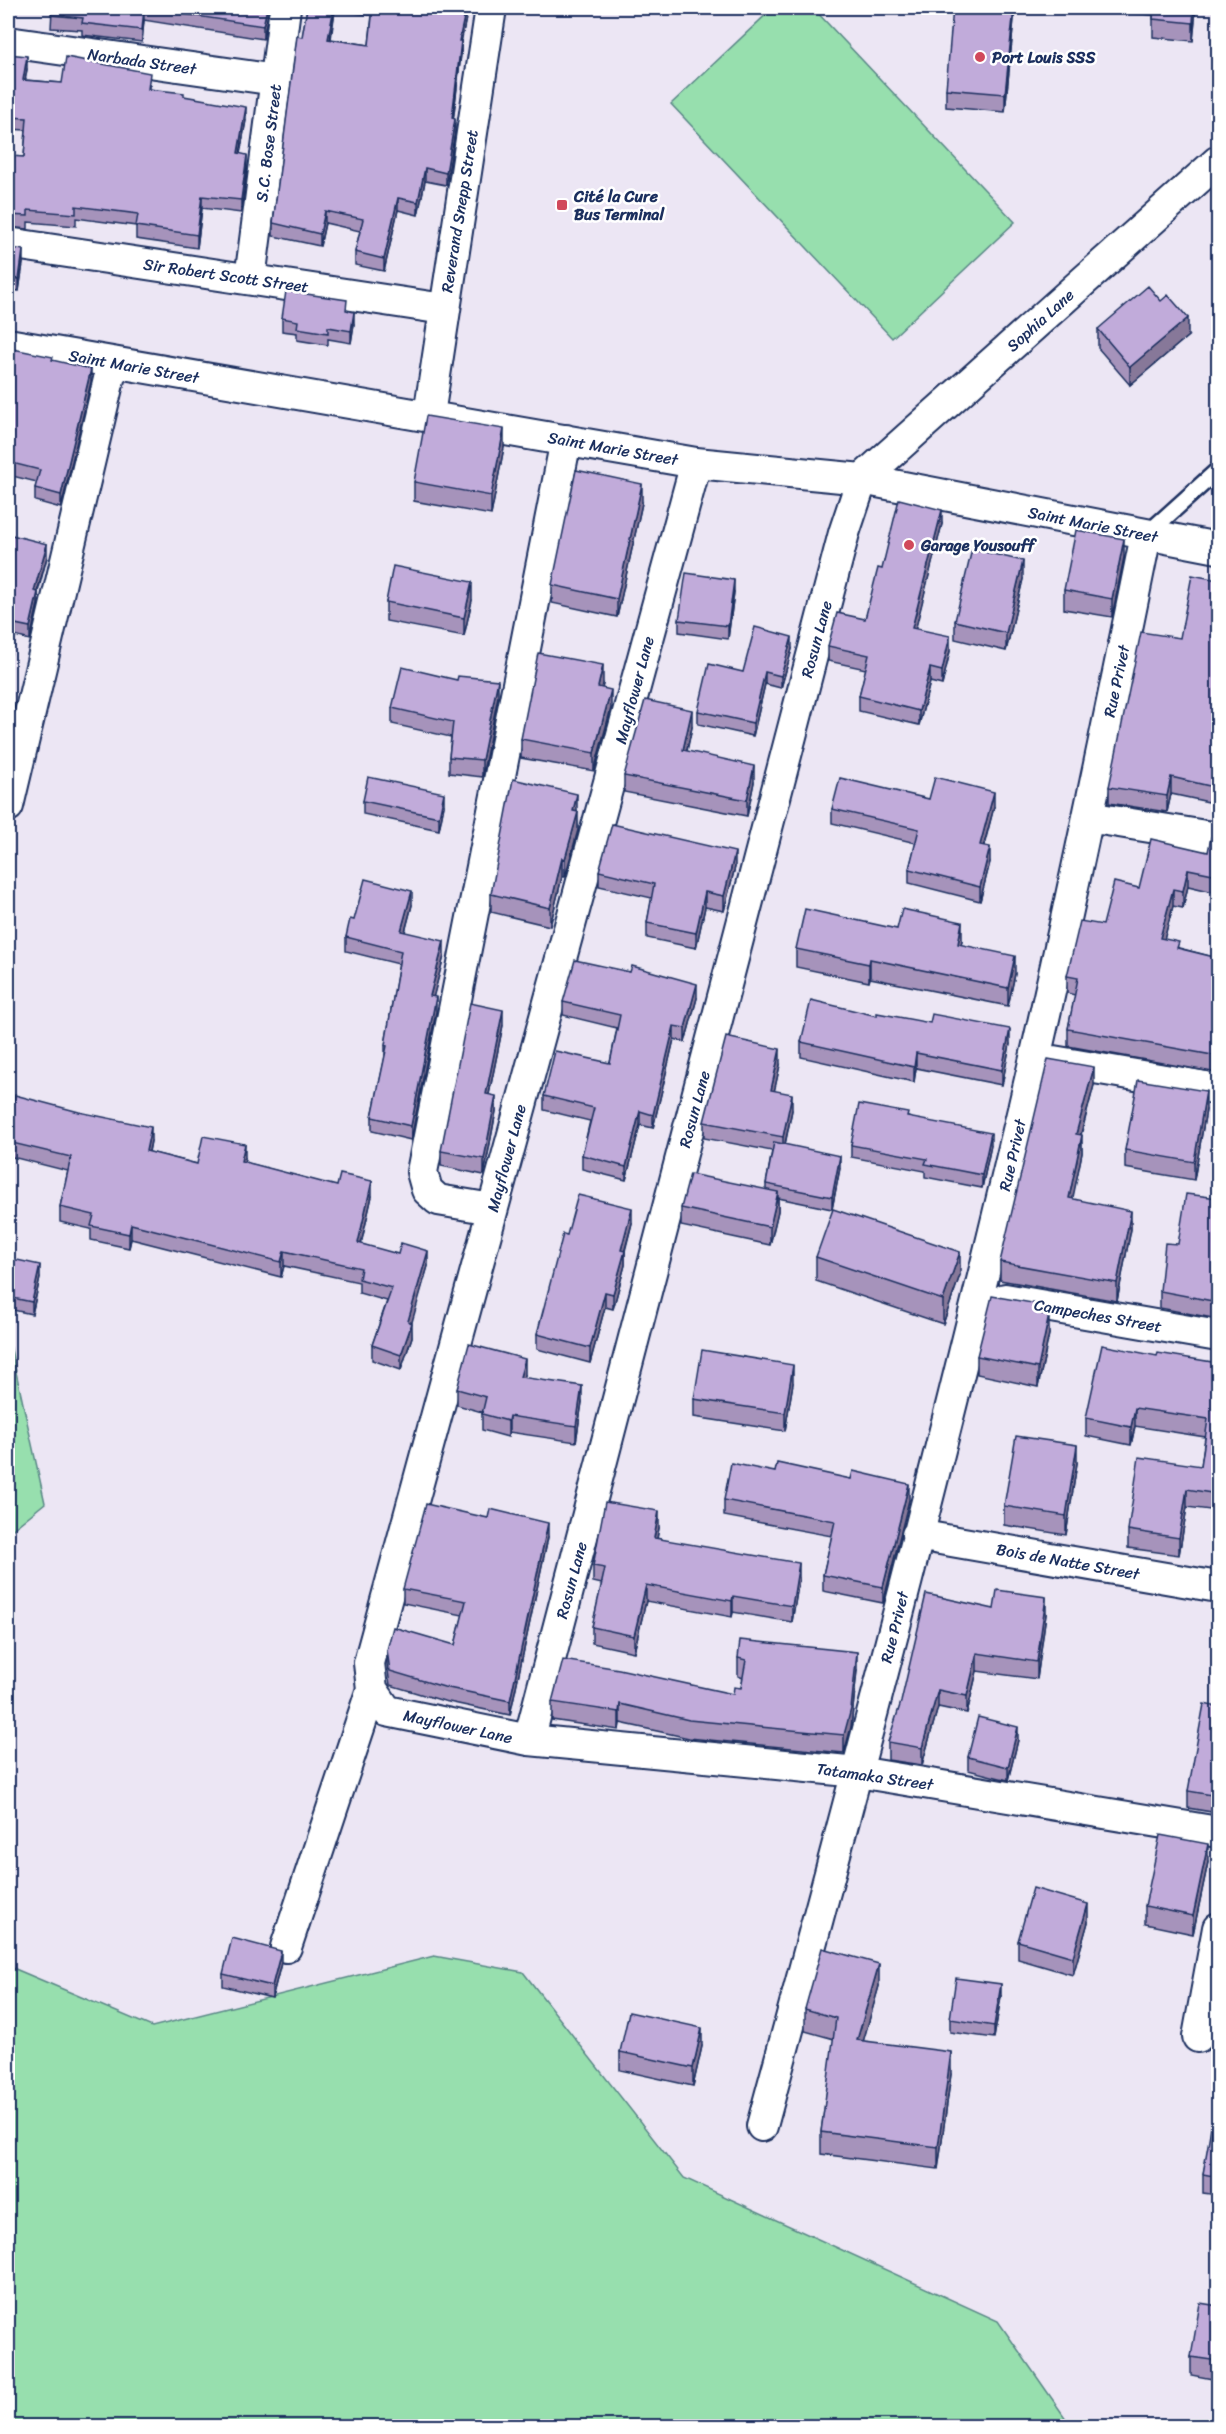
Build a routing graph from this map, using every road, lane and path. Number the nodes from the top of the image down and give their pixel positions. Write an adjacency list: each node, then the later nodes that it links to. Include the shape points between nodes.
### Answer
1 (285, 8): 4 (street, S.C. Bose Street)
2 (490, 8): 8 (street, Reverand Snepp Street)
3 (8, 42): 4 (street, Narbada Street)
4 (276, 80): 7 (street, S.C. Bose Street)
5 (1218, 160): 15 (street, Sophia Lane)
6 (8, 243): 7 (street, Sir Robert Scott Street)
7 (250, 279): 8 (street, Sir Robert Scott Street)
8 (444, 309): 11 (street, Reverand Snepp Street)
9 (8, 344): 10 (street, Saint Marie Street)
10 (113, 362): 11 (street, Saint Marie Street); 18 (street)
11 (429, 415): 12 (street, Saint Marie Street)
12 (566, 440): 13 (street, Saint Marie Street); 23 (street, via 422,1172 427,1190 438,1200)
13 (696, 463): 15 (street, Saint Marie Street); 23 (street, Mayflower Lane)
14 (1218, 470): 16 (lane)
15 (862, 479): 16 (street, Saint Marie Street); 29 (street, Rosun Lane, via 844,533)
16 (1146, 535): 17 (street, Saint Marie Street); 19 (street, Rue Privet)
17 (1218, 548)
18 (8, 806)
19 (1089, 817): 20 (street); 21 (street, Rue Privet)
20 (1218, 838)
21 (1035, 1058): 22 (street); 24 (street, Rue Privet)
22 (1218, 1089)
23 (492, 1209): 28 (street, Mayflower Lane, via 369,1663)
24 (978, 1294): 25 (street, Campeches Street); 26 (street, Rue Privet)
25 (1218, 1336)
26 (917, 1535): 27 (street, Bois de Natte Street); 30 (street, Rue Privet)
27 (1218, 1587)
28 (372, 1689): 29 (street, Mayflower Lane, via 387,1711); 33 (street)
29 (529, 1740): 30 (street, Tatamaka Street)
30 (858, 1772): 31 (street, Tatamaka Street); 35 (street, Rue Privet)
31 (1218, 1832)
32 (1218, 1928): 34 (street)
33 (286, 1947)
34 (1198, 2037)
35 (762, 2127)

